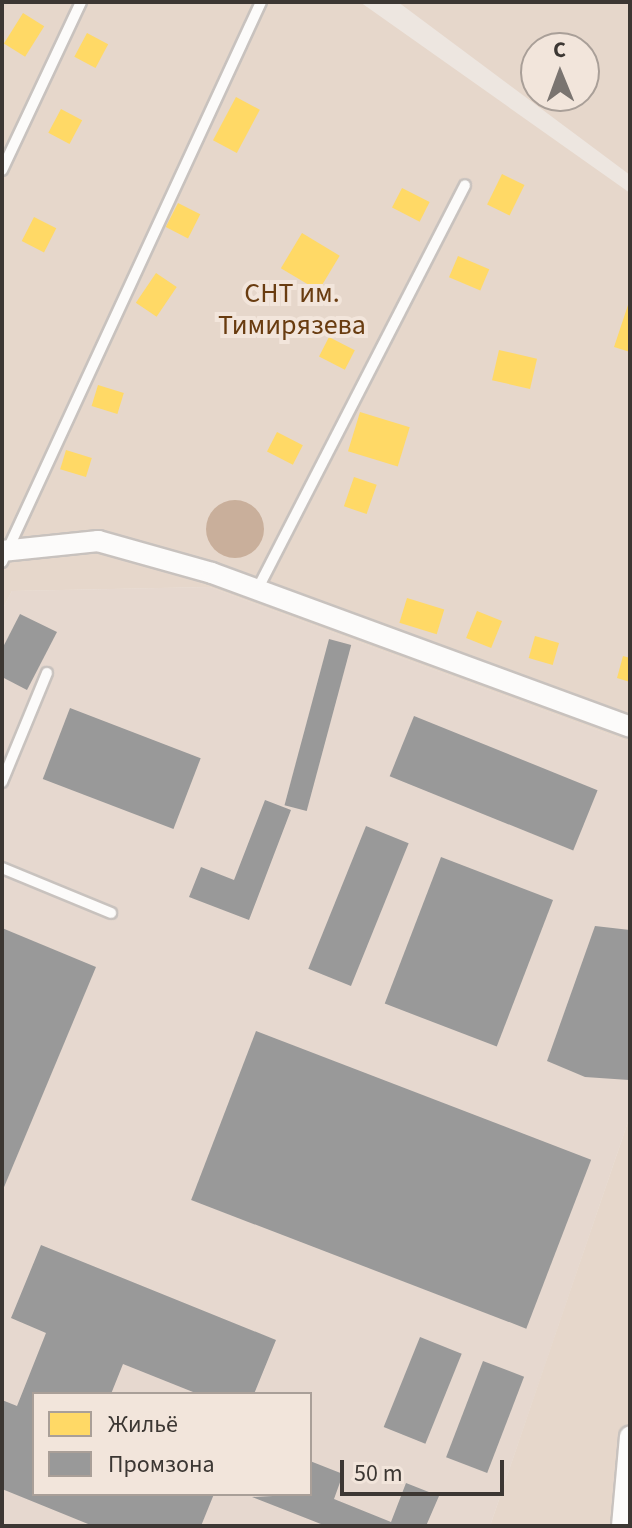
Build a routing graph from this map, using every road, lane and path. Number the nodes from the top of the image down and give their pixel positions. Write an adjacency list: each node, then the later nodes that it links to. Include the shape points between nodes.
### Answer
1 (81, 2): 3 (lane)
2 (261, 2): 5 (lane)
3 (2, 170)
4 (465, 185): 6 (lane)
5 (3, 556): 6 (street, via 98,541)
6 (257, 590): 8 (street)
7 (47, 673): 9 (lane)
8 (630, 727)
9 (2, 782)
10 (2, 868): 11 (lane)
11 (111, 913)
12 (630, 1436): 13 (street)
13 (622, 1526)

